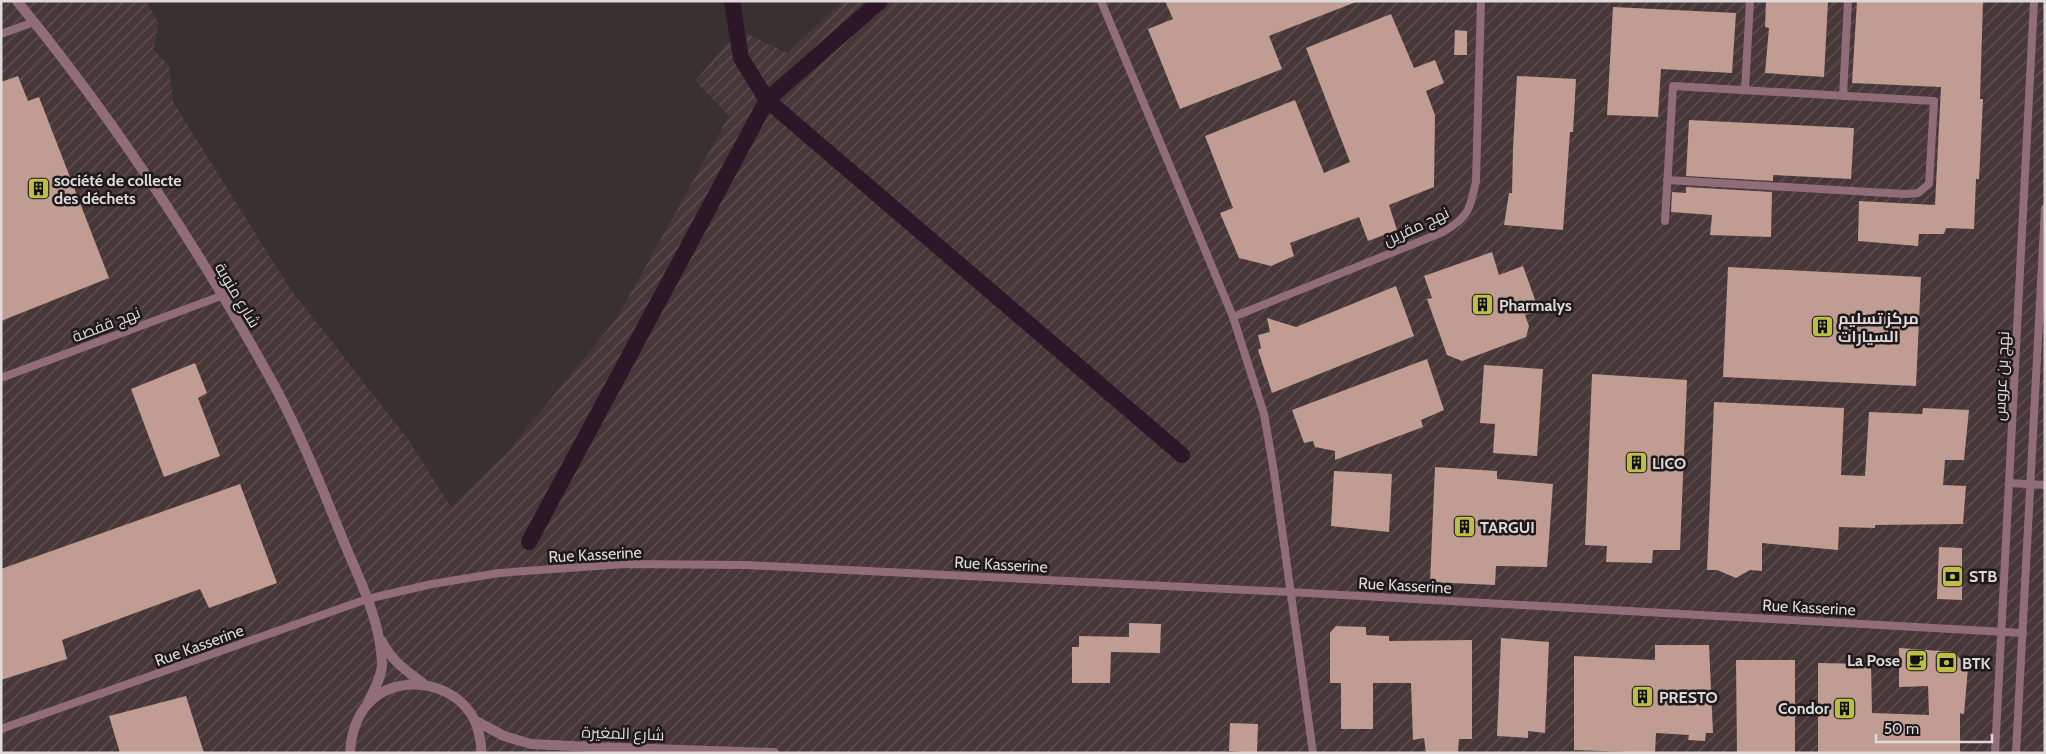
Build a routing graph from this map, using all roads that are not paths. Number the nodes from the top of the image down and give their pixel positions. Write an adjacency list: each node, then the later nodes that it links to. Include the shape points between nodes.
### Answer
1 (17, 1): 7 (street, شارع منوبة)
2 (1102, 1): 15 (lane)
3 (1481, 1): 15 (lane, نهج مقرين, via 1476,181 1466,214 1443,232)
4 (1750, 1): 9 (lane)
5 (1848, 1): 10 (lane)
6 (2034, 1): 17 (lane, نهج بن عروس)
7 (34, 22): 8 (lane); 14 (street, شارع منوبة, via 111,125 174,218)
8 (1, 34)
9 (1745, 90): 10 (lane); 11 (lane, via 1673,86)
10 (1843, 96): 11 (lane, via 1934,101 1929,184 1918,193 1905,194)
11 (1667, 180): 13 (lane)
12 (2045, 208): 18 (lane)
13 (1664, 221)
14 (221, 296): 16 (lane, نهج قفصة); 21 (street, شارع منوبة, via 274,386 314,468)
15 (1233, 317): 20 (lane, via 1264,414)
16 (1, 378)
17 (2009, 483): 18 (lane); 22 (lane, نهج بن عروس)
18 (2030, 484): 19 (lane); 23 (lane)
19 (2045, 485)
20 (1289, 592): 21 (lane, Rue Kasserine, via 746,565 625,564 499,573); 22 (lane, Rue Kasserine); 32 (lane)
21 (367, 599): 24 (street, شارع منوبة); 28 (lane, Rue Kasserine)
22 (2001, 632): 23 (lane, Rue Kasserine); 33 (lane, نهج بن عروس)
23 (2023, 633): 34 (lane)
24 (378, 635): 25 (street, via 397,663); 26 (street, via 381,670)
25 (424, 684): 26 (street, via 403,685 383,692); 27 (street, via 445,690 463,703)
26 (367, 705): 29 (street, via 353,727)
27 (476, 721): 30 (street); 31 (street, شارع المغيرة, via 504,736 531,744)
28 (1, 729)
29 (349, 753)
30 (481, 753)
31 (774, 753)
32 (1313, 753)
33 (1995, 753)
34 (2016, 753)

